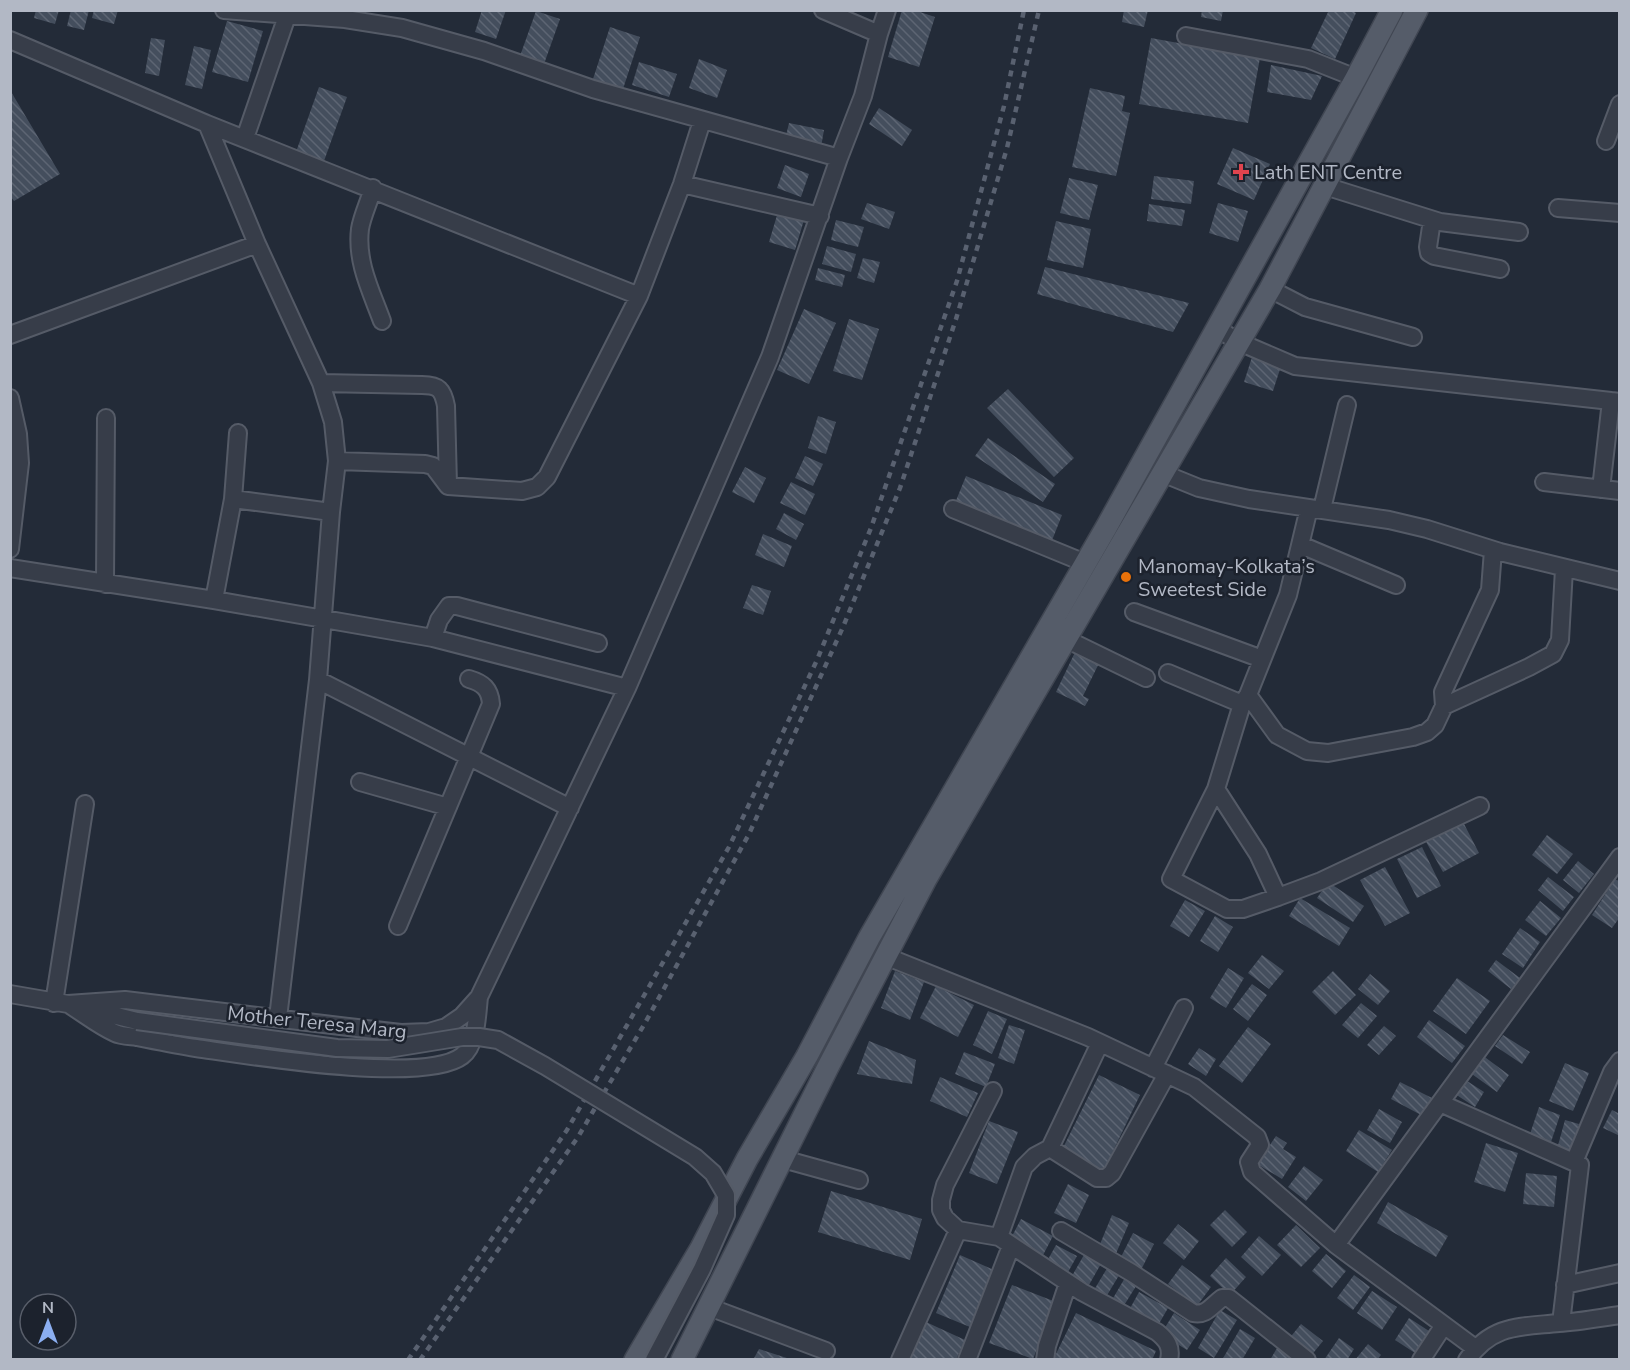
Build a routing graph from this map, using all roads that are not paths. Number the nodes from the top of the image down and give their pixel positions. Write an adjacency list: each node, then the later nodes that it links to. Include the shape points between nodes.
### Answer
1 (823, 10): 7 (street)
2 (887, 10): 7 (street)
3 (1392, 10): 10 (main road)
4 (1417, 10): 18 (main road)
5 (231, 11): 6 (street)
6 (287, 16): 12 (street, via 345,19 402,28); 14 (street)
7 (879, 34): 16 (street, via 863,96)
8 (1186, 36): 10 (street, via 1308,59)
9 (10, 40): 13 (street)
10 (1356, 78): 30 (main road)
11 (1620, 104): 15 (street)
12 (702, 121): 16 (street); 17 (street)
13 (207, 124): 14 (street); 25 (street)
14 (245, 138): 19 (street)
15 (1606, 141)
16 (839, 159): 22 (street)
17 (682, 184): 22 (street); 28 (street)
18 (1325, 186): 23 (street); 27 (main road)
19 (373, 188): 28 (street); 29 (street, via 360,228 359,249)
20 (1558, 208): 21 (street)
21 (1620, 213)
22 (820, 216): 70 (street, via 770,357)
23 (1432, 220): 24 (street); 26 (street, via 1429,253)
24 (1519, 232)
25 (257, 244): 31 (street); 34 (street)
26 (1500, 268)
27 (1270, 288): 32 (street, via 1305,306); 33 (main road)
28 (639, 296): 43 (street, via 547,477 537,487 522,491)
29 (382, 321)
30 (1216, 328): 33 (street); 53 (main road)
31 (10, 335)
32 (1413, 337)
33 (1239, 342): 36 (street, via 1295,366); 41 (main road)
34 (321, 383): 40 (street, via 333,422); 43 (street, via 440,388 446,406)
35 (10, 398): 51 (street, via 20,463)
36 (1615, 401): 44 (street)
37 (1347, 405): 47 (street)
38 (106, 418): 57 (street)
39 (238, 433): 46 (street)
40 (337, 461): 43 (street, via 433,466); 49 (street)
41 (1162, 472): 47 (street, via 1199,488); 63 (main road)
42 (1544, 482): 44 (street)
43 (448, 486)
44 (1601, 489): 45 (street)
45 (1620, 491)
46 (233, 499): 49 (street); 59 (street)
47 (1316, 508): 50 (street); 52 (street, via 1427,529)
48 (953, 509): 53 (street)
49 (331, 512): 61 (street)
50 (1301, 545): 58 (street); 65 (street, via 1288,595)
51 (10, 549)
52 (1493, 550): 55 (street); 72 (street, via 1490,590 1443,692)
53 (1085, 563): 90 (main road, via 885,909)
54 (10, 568): 57 (street)
55 (1564, 569): 56 (street); 72 (street, via 1560,640 1553,654)
56 (1620, 581)
57 (105, 584): 59 (street)
58 (1396, 585)
59 (214, 600): 61 (street)
60 (1134, 612): 65 (street)
61 (323, 619): 62 (street); 69 (street)
62 (433, 638): 64 (street, via 444,612 449,606 457,606); 70 (street)
63 (1066, 639): 67 (street); 83 (main road)
64 (598, 643)
65 (1262, 659): 71 (street)
66 (1168, 673): 71 (street)
67 (1146, 678)
68 (469, 679): 73 (street, via 486,687 491,695)
69 (318, 680): 73 (street); 88 (street)
70 (627, 688): 79 (street)
71 (1245, 699): 72 (street, via 1277,735 1307,751 1328,753 1427,732); 75 (street)
72 (1444, 706)
73 (469, 758): 78 (street); 79 (street)
74 (360, 782): 78 (street)
75 (1216, 789): 81 (street, via 1258,854); 81 (street, via 1171,879 1227,909 1243,909)
76 (85, 804): 86 (street)
77 (1480, 806): 81 (street, via 1321,881)
78 (448, 807): 82 (street)
79 (570, 808): 85 (street)
80 (1620, 857): 95 (street)
81 (1278, 897)
82 (398, 926)
83 (885, 956): 89 (street); 92 (main road)
84 (10, 994): 86 (street, Mother Teresa Marg)
85 (479, 997): 86 (street, Mother Teresa Marg, via 471,1044 463,1056 450,1064 418,1068 329,1065 166,1043 115,1033); 88 (street, Mother Teresa Marg, via 462,1016 429,1032 390,1032)
86 (61, 1003): 88 (street, Mother Teresa Marg, via 125,1000); 111 (street, Mother Teresa Marg, bridge, via 137,1021 338,1048 388,1049 479,1037 498,1040 545,1066 695,1157 713,1173 726,1196 726,1215 702,1269)
87 (1184, 1008): 93 (street)
88 (278, 1018)
89 (1100, 1043): 93 (street); 96 (street)
90 (807, 1056): 92 (main road); 111 (main road, via 747,1159)
91 (1620, 1061): 98 (street)
92 (828, 1067): 97 (main road)
93 (1160, 1071): 96 (street, via 1112,1173 1106,1178 1097,1178); 103 (street, via 1194,1087 1257,1137 1260,1145 1249,1162 1252,1172)
94 (993, 1091): 100 (street, via 941,1200 945,1218)
95 (1440, 1103): 98 (street); 103 (street)
96 (1050, 1148): 102 (street, via 1024,1167)
97 (783, 1159): 99 (street); 107 (main road)
98 (1574, 1162): 106 (street, via 1580,1165)
99 (859, 1180)
100 (958, 1230): 102 (street); 116 (street)
101 (1061, 1231): 120 (street, via 1193,1313 1200,1315 1222,1299 1229,1299)
102 (1005, 1242): 105 (street); 117 (street)
103 (1336, 1245): 110 (street)
104 (1620, 1273): 106 (street)
105 (1068, 1283): 118 (street); 119 (street, via 1156,1332 1171,1350)
106 (1566, 1285): 109 (street)
107 (709, 1307): 112 (street); 115 (main road)
108 (1620, 1316): 109 (street)
109 (1561, 1323): 113 (street, via 1497,1332)
110 (1444, 1325): 113 (street); 121 (street)
111 (650, 1350): 114 (main road); 115 (main road)
112 (826, 1351)
113 (1471, 1354)
114 (635, 1359)
115 (683, 1359)
116 (900, 1359)
117 (967, 1359)
118 (1045, 1359)
119 (1169, 1359)
120 (1307, 1359)
121 (1421, 1359)

